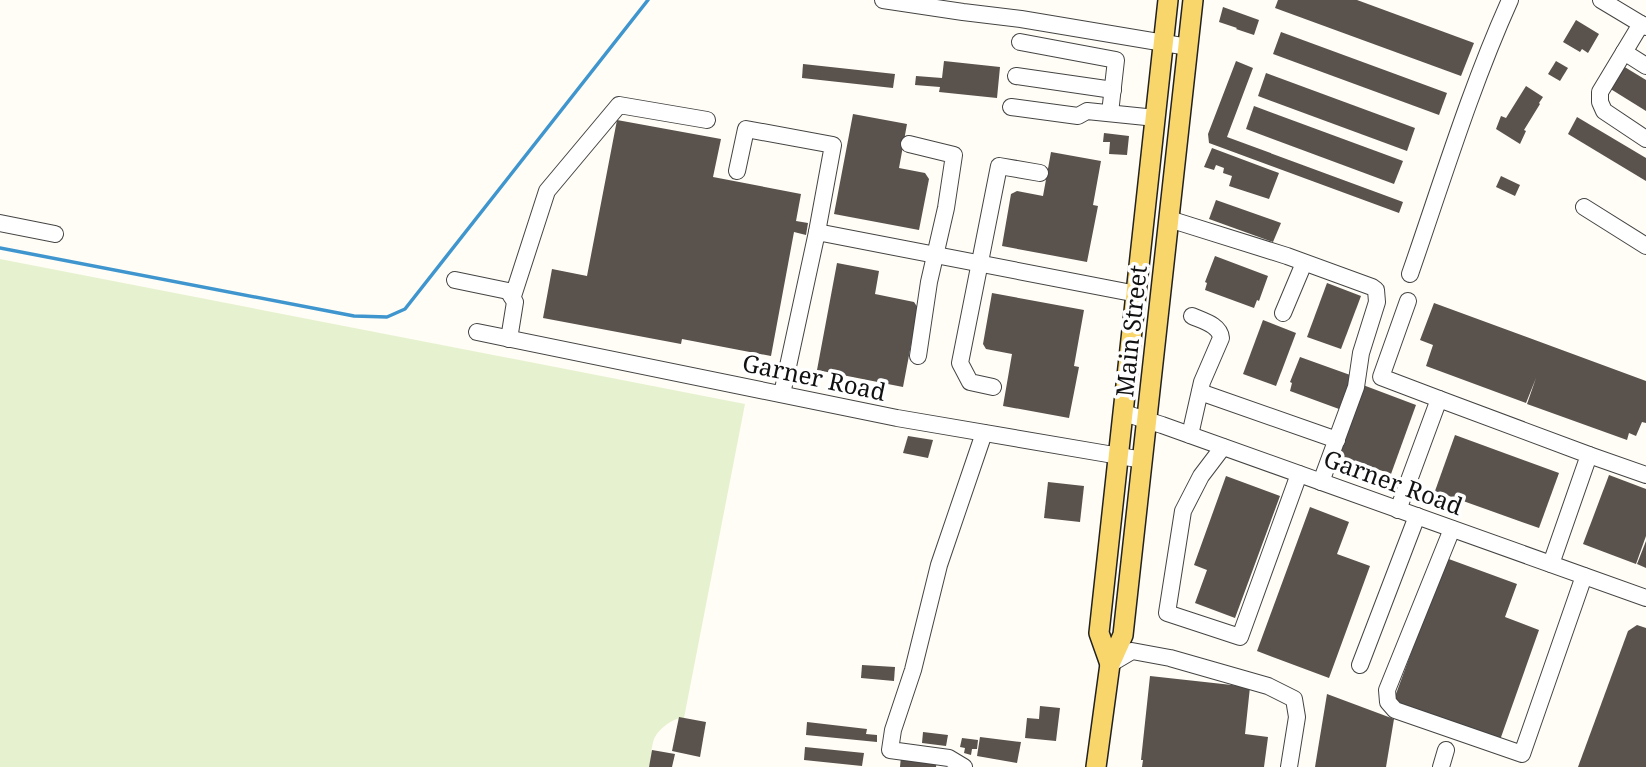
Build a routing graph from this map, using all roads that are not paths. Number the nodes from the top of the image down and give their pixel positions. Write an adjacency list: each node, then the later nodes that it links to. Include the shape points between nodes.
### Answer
1 (883, 0): 8 (street)
2 (1168, 0): 8 (main road, Main Street)
3 (1193, 0): 9 (main road, Main Street)
4 (1510, 0): 31 (street)
5 (1608, 2): 6 (street)
6 (1644, 26): 10 (street)
7 (1020, 42): 13 (street, via 1116,60)
8 (1164, 43): 9 (street); 16 (main road, Main Street)
9 (1188, 47): 23 (main road, Main Street)
10 (1624, 52): 11 (street); 18 (street, via 1600,92 1600,102 1604,111)
11 (1646, 66)
12 (1016, 76): 13 (street)
13 (1113, 90): 15 (street)
14 (1011, 107): 15 (street, via 1078,116 1087,111)
15 (1110, 113): 16 (street)
16 (1156, 118): 33 (main road, Main Street)
17 (708, 120): 34 (street, via 619,106 547,191)
18 (1646, 139)
19 (909, 144): 28 (street, via 954,155)
20 (737, 171): 25 (street, via 746,129 833,145)
21 (1040, 173): 30 (street, via 999,166)
22 (1584, 207): 27 (street)
23 (1169, 219): 29 (street); 46 (main road, Main Street)
24 (0, 223): 26 (street)
25 (817, 232): 28 (street); 43 (street)
26 (55, 234)
27 (1646, 246)
28 (937, 255): 30 (street); 40 (street)
29 (1304, 262): 36 (street); 49 (street, via 1372,287 1377,295 1356,387)
30 (980, 264): 33 (street); 41 (street, via 960,363 970,382)
31 (1410, 274)
32 (454, 280): 34 (street, via 508,291)
33 (1137, 294): 45 (main road, Main Street)
34 (513, 296): 39 (street)
35 (1408, 301): 44 (street, via 1381,377)
36 (1283, 313)
37 (1192, 316): 42 (street, via 1221,333)
38 (477, 332): 39 (street, Garner Road)
39 (509, 338): 43 (street, Garner Road)
40 (918, 356)
41 (993, 387)
42 (1200, 392): 48 (street); 49 (street)
43 (782, 394): 47 (street, Garner Road)
44 (1439, 399): 51 (street); 57 (street)
45 (1124, 413): 46 (street, Garner Road); 52 (main road, Main Street)
46 (1147, 420): 48 (street, Garner Road); 53 (main road, Main Street)
47 (984, 433): 52 (street, Garner Road); 66 (street, via 939,565 890,750 949,758)
48 (1189, 435): 50 (street, Garner Road)
49 (1337, 440): 56 (street)
50 (1223, 447): 54 (street, Garner Road); 54 (street, via 1201,476 1184,511 1167,613 1240,637)
51 (1589, 455): 55 (street); 60 (street)
52 (1119, 456): 53 (street, Garner Road); 63 (main road, Main Street, via 1099,633)
53 (1143, 460): 63 (main road, Main Street, via 1123,635)
54 (1299, 474): 56 (street, Garner Road)
55 (1646, 475)
56 (1321, 482): 57 (street, Garner Road)
57 (1398, 510): 58 (street, Garner Road)
58 (1417, 516): 59 (street, Garner Road); 64 (street)
59 (1452, 529): 60 (street, Garner Road); 61 (street, via 1387,690 1388,702 1395,710 1522,754)
60 (1551, 564): 61 (street, Garner Road)
61 (1584, 576): 62 (street, Garner Road)
62 (1646, 598)
63 (1110, 664): 67 (main road, Main Street); 68 (street, via 1132,651 1170,658 1268,686 1294,699 1297,717)
64 (1360, 665)
65 (1446, 750): 69 (street)
66 (964, 767)
67 (1096, 767)
68 (1289, 767)
69 (1441, 767)

